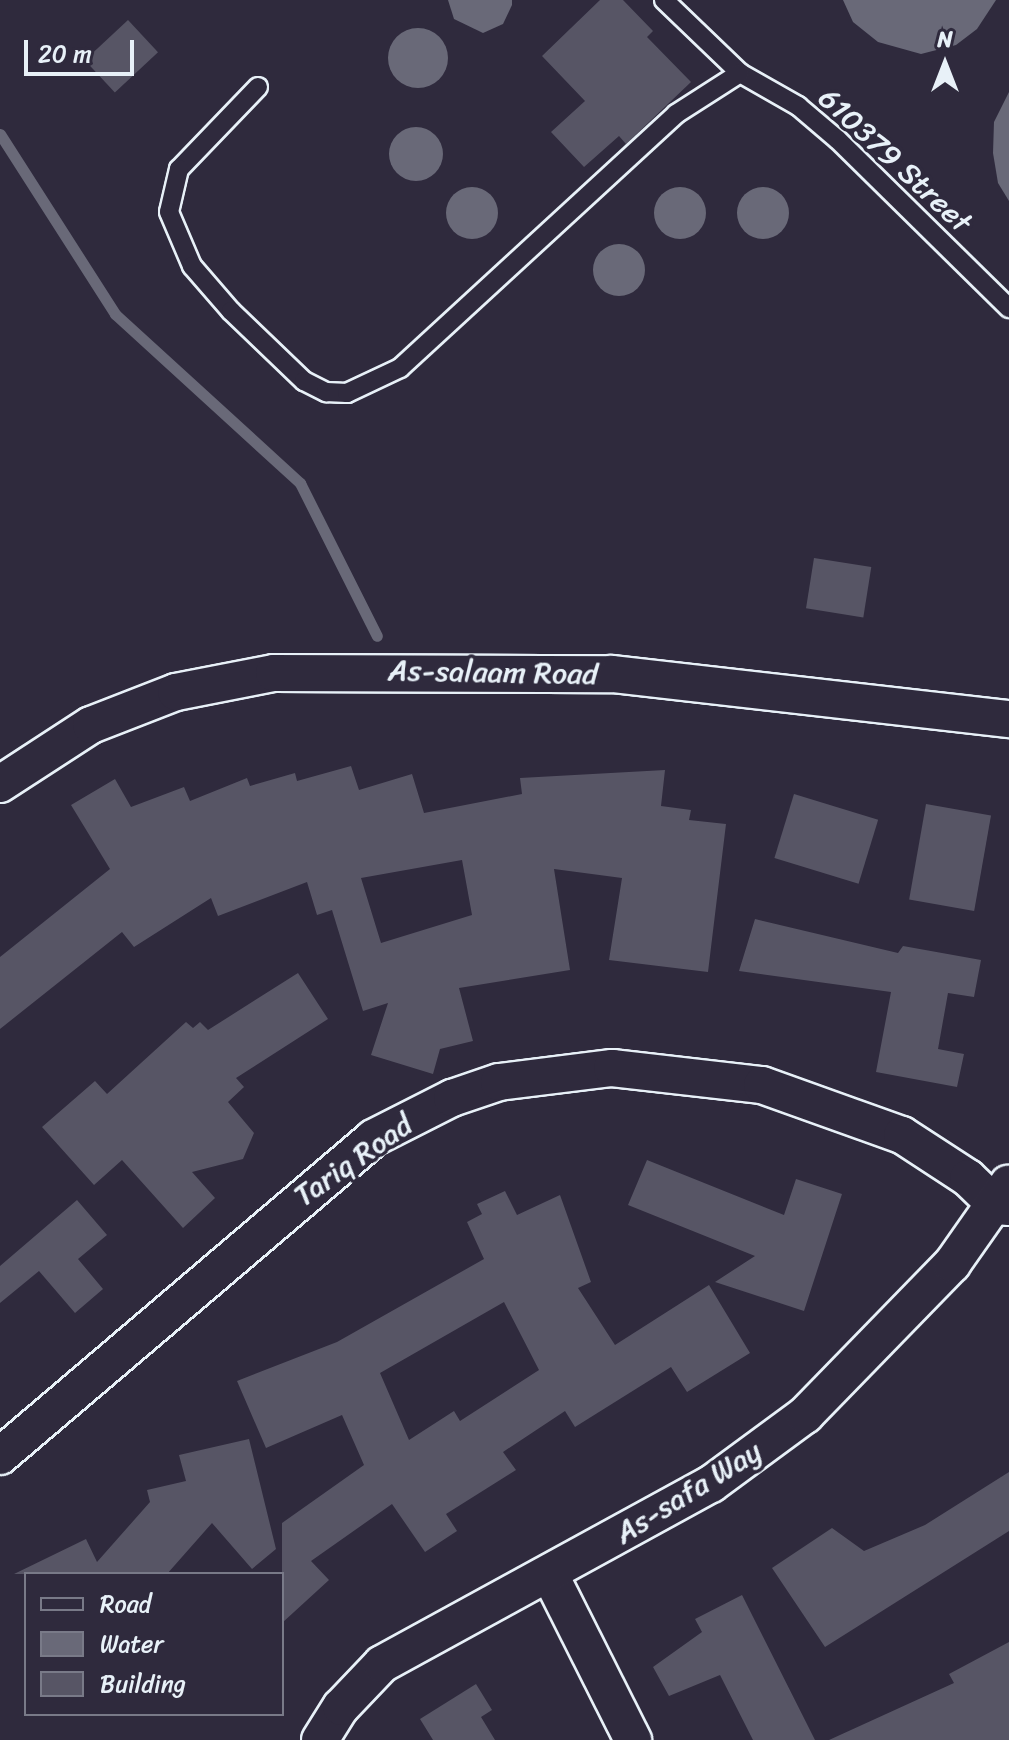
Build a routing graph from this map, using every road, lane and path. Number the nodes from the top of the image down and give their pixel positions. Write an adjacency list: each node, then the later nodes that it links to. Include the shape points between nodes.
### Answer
1 (664, 0): 2 (lane, 610379 Street)
2 (740, 73): 3 (lane, via 676,114 400,368 347,393 326,392 304,381 231,311 192,266 169,212 179,169); 4 (lane, 610379 Street, via 798,106 838,140)
3 (258, 87)
4 (1009, 308)
5 (1009, 719): 6 (street, As-salaam Road, via 612,674 274,673 176,692 91,725)
6 (0, 784)
7 (1005, 1199): 8 (street, Tariq Road, via 902,1135 762,1085 612,1068 499,1082 452,1098 373,1138); 9 (street, As-safa Way, via 879,1344 805,1415 711,1484)
8 (0, 1456)
9 (550, 1575): 10 (street, As-safa Way, via 456,1620 382,1664 341,1707); 11 (street)
10 (320, 1740)
11 (633, 1740)

